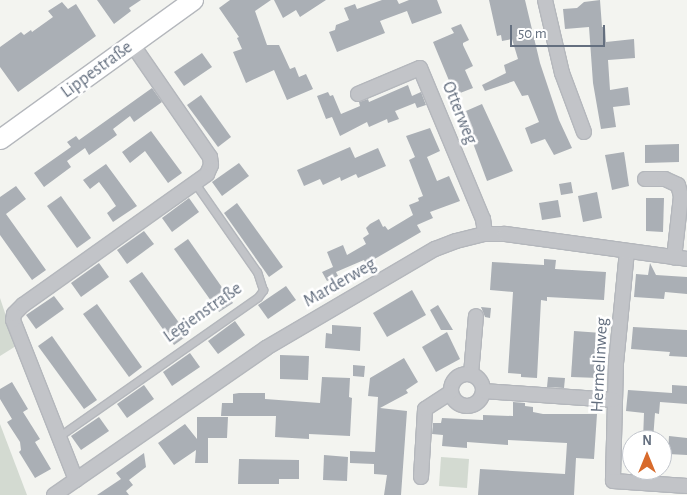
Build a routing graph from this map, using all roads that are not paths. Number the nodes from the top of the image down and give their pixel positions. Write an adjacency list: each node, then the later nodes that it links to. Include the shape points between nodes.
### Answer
1 (193, 0): 3 (main road, Lippestraße)
2 (544, 0): 5 (street, via 562,73)
3 (132, 44): 6 (main road, Lippestraße); 8 (street, via 210,156 210,170)
4 (358, 94): 9 (street, Otterweg, via 420,68 483,218)
5 (584, 132)
6 (0, 139)
7 (645, 179): 11 (street, via 680,183)
8 (195, 183): 17 (street, via 14,314 13,320); 17 (lane, Legienstraße, via 258,272 263,290 258,297)
9 (485, 234): 10 (street, Marderweg); 19 (street, Marderweg, via 435,250 266,348)
10 (627, 251): 11 (street, Marderweg); 16 (street, Hermelinweg)
11 (681, 258)
12 (476, 316): 13 (street)
13 (472, 374): 14 (street, via 481,382); 15 (street, via 464,374 454,380)
14 (483, 391): 15 (street, via 481,398 472,405 458,403); 16 (street)
15 (451, 392): 18 (street, via 425,409)
16 (614, 400): 20 (street, Hermelinweg, via 613,481)
17 (58, 437): 19 (street)
18 (421, 477)
19 (76, 480): 21 (street, Marderweg)
20 (687, 486)
21 (54, 495)

